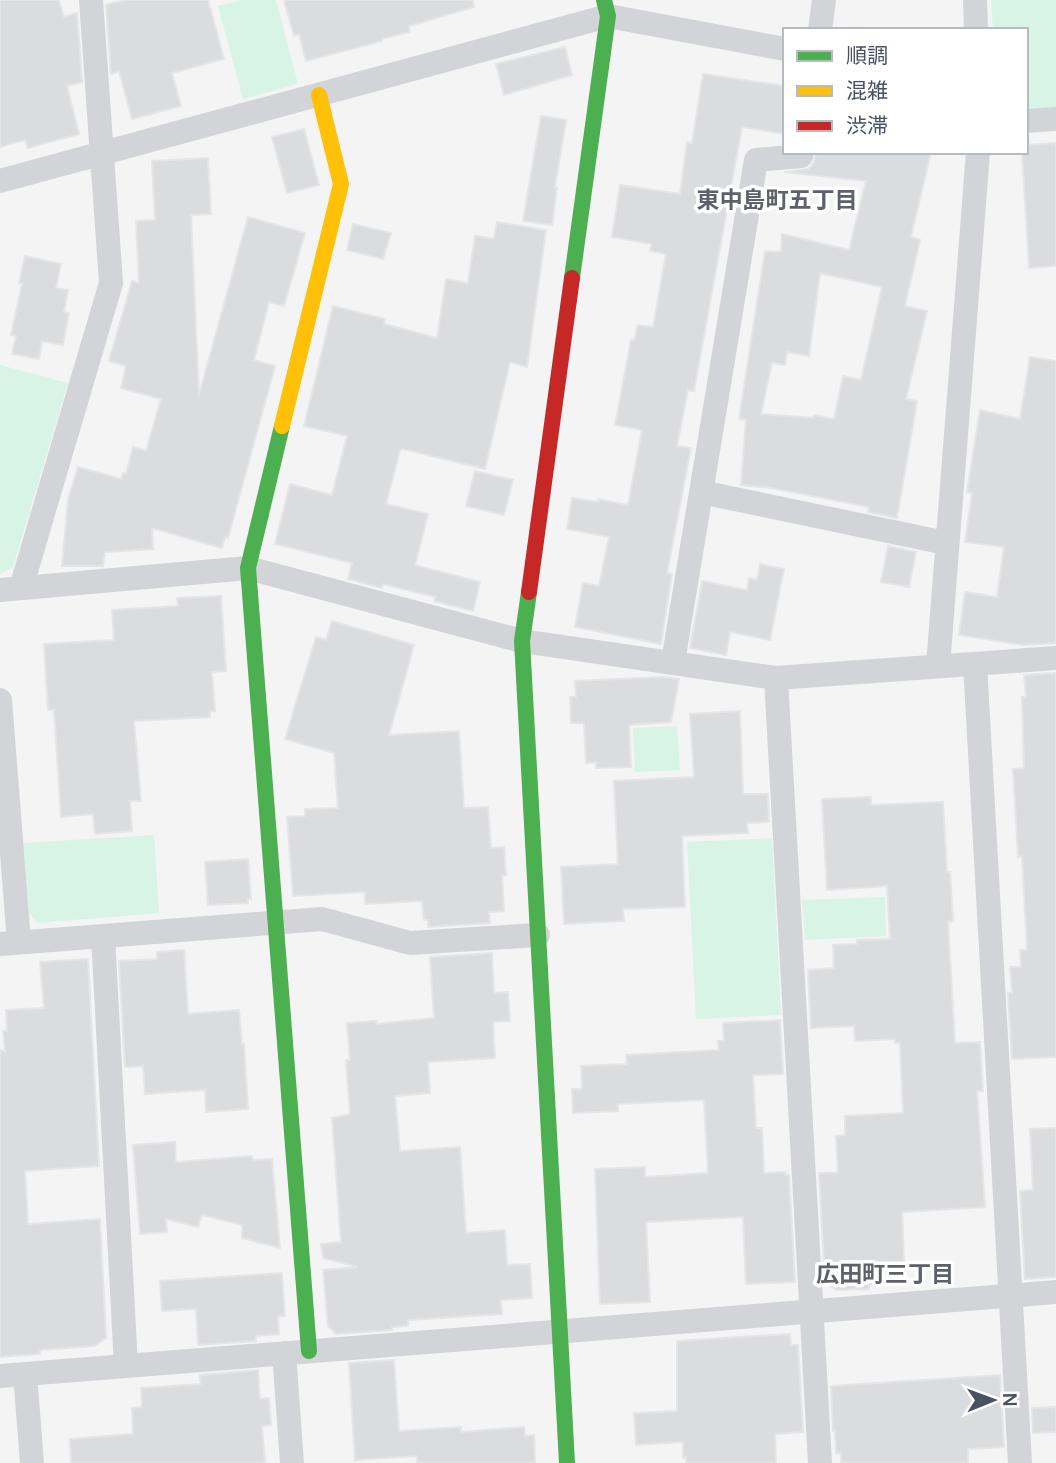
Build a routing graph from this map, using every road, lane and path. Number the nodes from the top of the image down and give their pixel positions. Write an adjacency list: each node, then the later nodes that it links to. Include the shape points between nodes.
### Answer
1 (91, 0): 11 (street)
2 (824, 0): 5 (street)
3 (975, 0): 6 (street)
4 (606, 8): 7 (street); 8 (street); 19 (street)
5 (820, 28)
6 (976, 28)
7 (783, 49)
8 (318, 94): 11 (street); 17 (street, via 341,184)
9 (1056, 120): 10 (street)
10 (1028, 121)
11 (102, 153): 14 (street); 18 (street, via 111,283)
12 (801, 154): 15 (street, via 756,160)
13 (978, 154): 16 (street)
14 (0, 181)
15 (701, 492): 16 (street); 21 (street)
16 (946, 543): 23 (street)
17 (248, 568): 18 (street); 19 (street); 26 (street)
18 (10, 589)
19 (522, 641): 21 (street); 27 (street)
20 (1056, 658): 22 (street)
21 (673, 662): 24 (street)
22 (975, 664): 23 (street); 31 (street)
23 (938, 666): 24 (street)
24 (776, 678): 32 (street)
25 (0, 700): 29 (street)
26 (274, 921): 27 (street, via 323,919 410,943); 28 (street); 34 (street)
27 (538, 935): 33 (street)
28 (103, 936): 29 (street); 36 (street)
29 (9, 943)
30 (1056, 1292): 31 (street)
31 (1011, 1296): 32 (street); 43 (street)
32 (812, 1311): 33 (street); 42 (street)
33 (560, 1331): 34 (street); 41 (street)
34 (309, 1351): 35 (street)
35 (284, 1353): 36 (street); 40 (street)
36 (126, 1366): 37 (street)
37 (25, 1374): 38 (street); 39 (street)
38 (0, 1376)
39 (32, 1463)
40 (292, 1463)
41 (568, 1463)
42 (820, 1463)
43 (1020, 1463)

